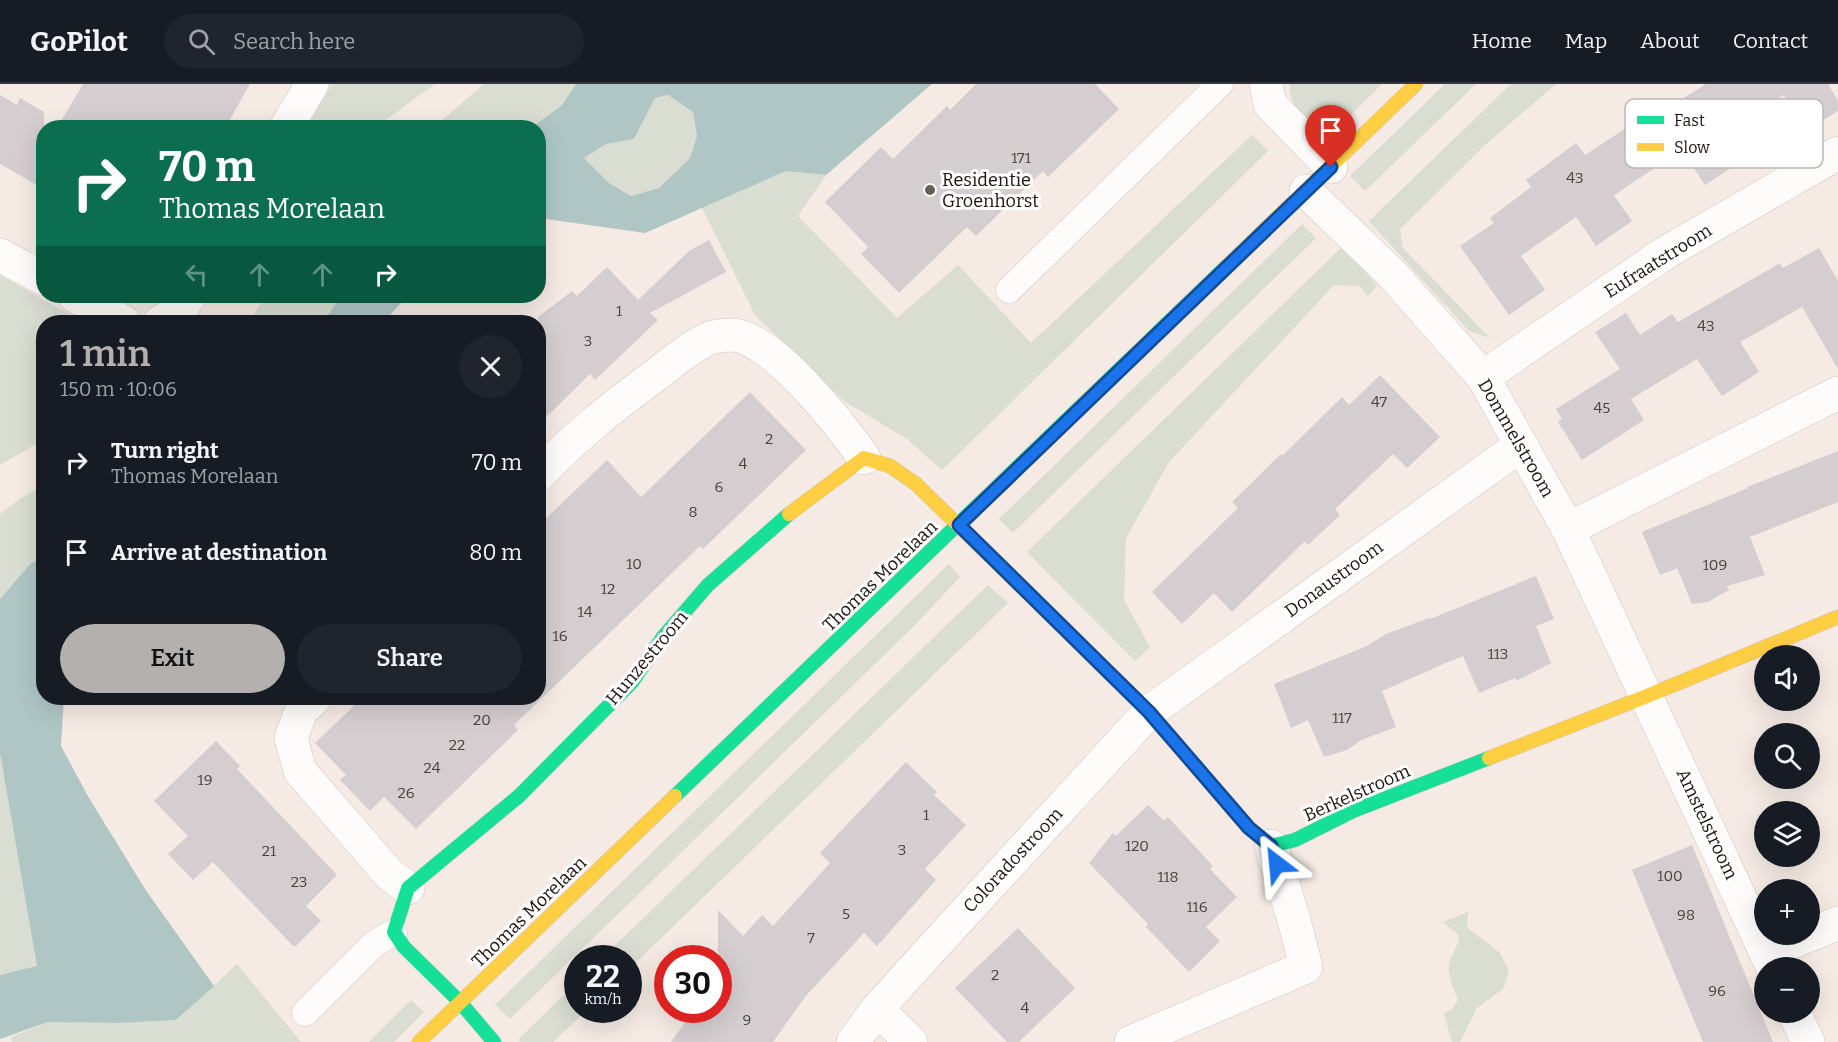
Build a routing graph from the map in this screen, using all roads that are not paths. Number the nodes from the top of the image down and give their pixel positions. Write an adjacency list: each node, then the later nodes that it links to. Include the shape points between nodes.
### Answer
1 (312, 84): 5 (street)
2 (1220, 84): 13 (lane)
3 (1264, 84): 8 (street, via 1270,104)
4 (1416, 84): 8 (street, Thomas Morelaan)
5 (291, 120)
6 (1838, 153): 7 (street, Eufraatstroom)
7 (1823, 162)
8 (1331, 167): 10 (street, Thomas Morelaan)
9 (1812, 168): 18 (street, Eufraatstroom, via 1665,253)
10 (1306, 191): 18 (street, Dommelstroom, via 1392,274); 23 (street, Thomas Morelaan)
11 (0, 255): 12 (street)
12 (36, 275)
13 (1009, 290)
14 (88, 303): 16 (street)
15 (185, 303): 17 (street)
16 (111, 315)
17 (173, 315)
18 (1483, 377): 20 (street, Dommelstroom)
19 (1838, 393): 24 (street)
20 (1520, 446): 24 (street, Dommelstroom); 28 (street, Donaustroom)
21 (864, 458): 22 (street, via 843,427 773,353 757,342 733,335 711,338 675,360 607,411); 23 (street, via 890,466 916,484); 30 (street, Hunzestroom, via 774,526 708,585 624,690 519,796)
22 (546, 467)
23 (959, 525): 28 (street); 35 (street, Thomas Morelaan)
24 (1568, 529): 26 (street, Dommelstroom)
25 (1838, 617): 26 (street, Berkelstroom)
26 (1647, 696): 29 (street, Berkelstroom, via 1353,811 1295,840); 33 (street, Amstelstroom)
27 (307, 705): 30 (street, via 301,711 291,738 300,771 390,875)
28 (1149, 712): 29 (street, via 1249,828); 36 (street, Coloradostroom)
29 (1271, 846): 43 (street, via 1306,967)
30 (408, 888): 32 (street, Hunzestroom)
31 (1838, 923): 34 (street, Amstelstroom)
32 (394, 932): 35 (street, via 404,947); 37 (lane, via 374,944)
33 (1769, 957)
34 (1776, 957)
35 (460, 1002): 39 (street, Thomas Morelaan); 40 (street)
36 (877, 1010): 41 (street, Coloradostroom); 42 (street)
37 (305, 1013)
38 (1799, 1023): 44 (street)
39 (419, 1042)
40 (494, 1042)
41 (853, 1042)
42 (911, 1042)
43 (1131, 1042)
44 (1808, 1042)

